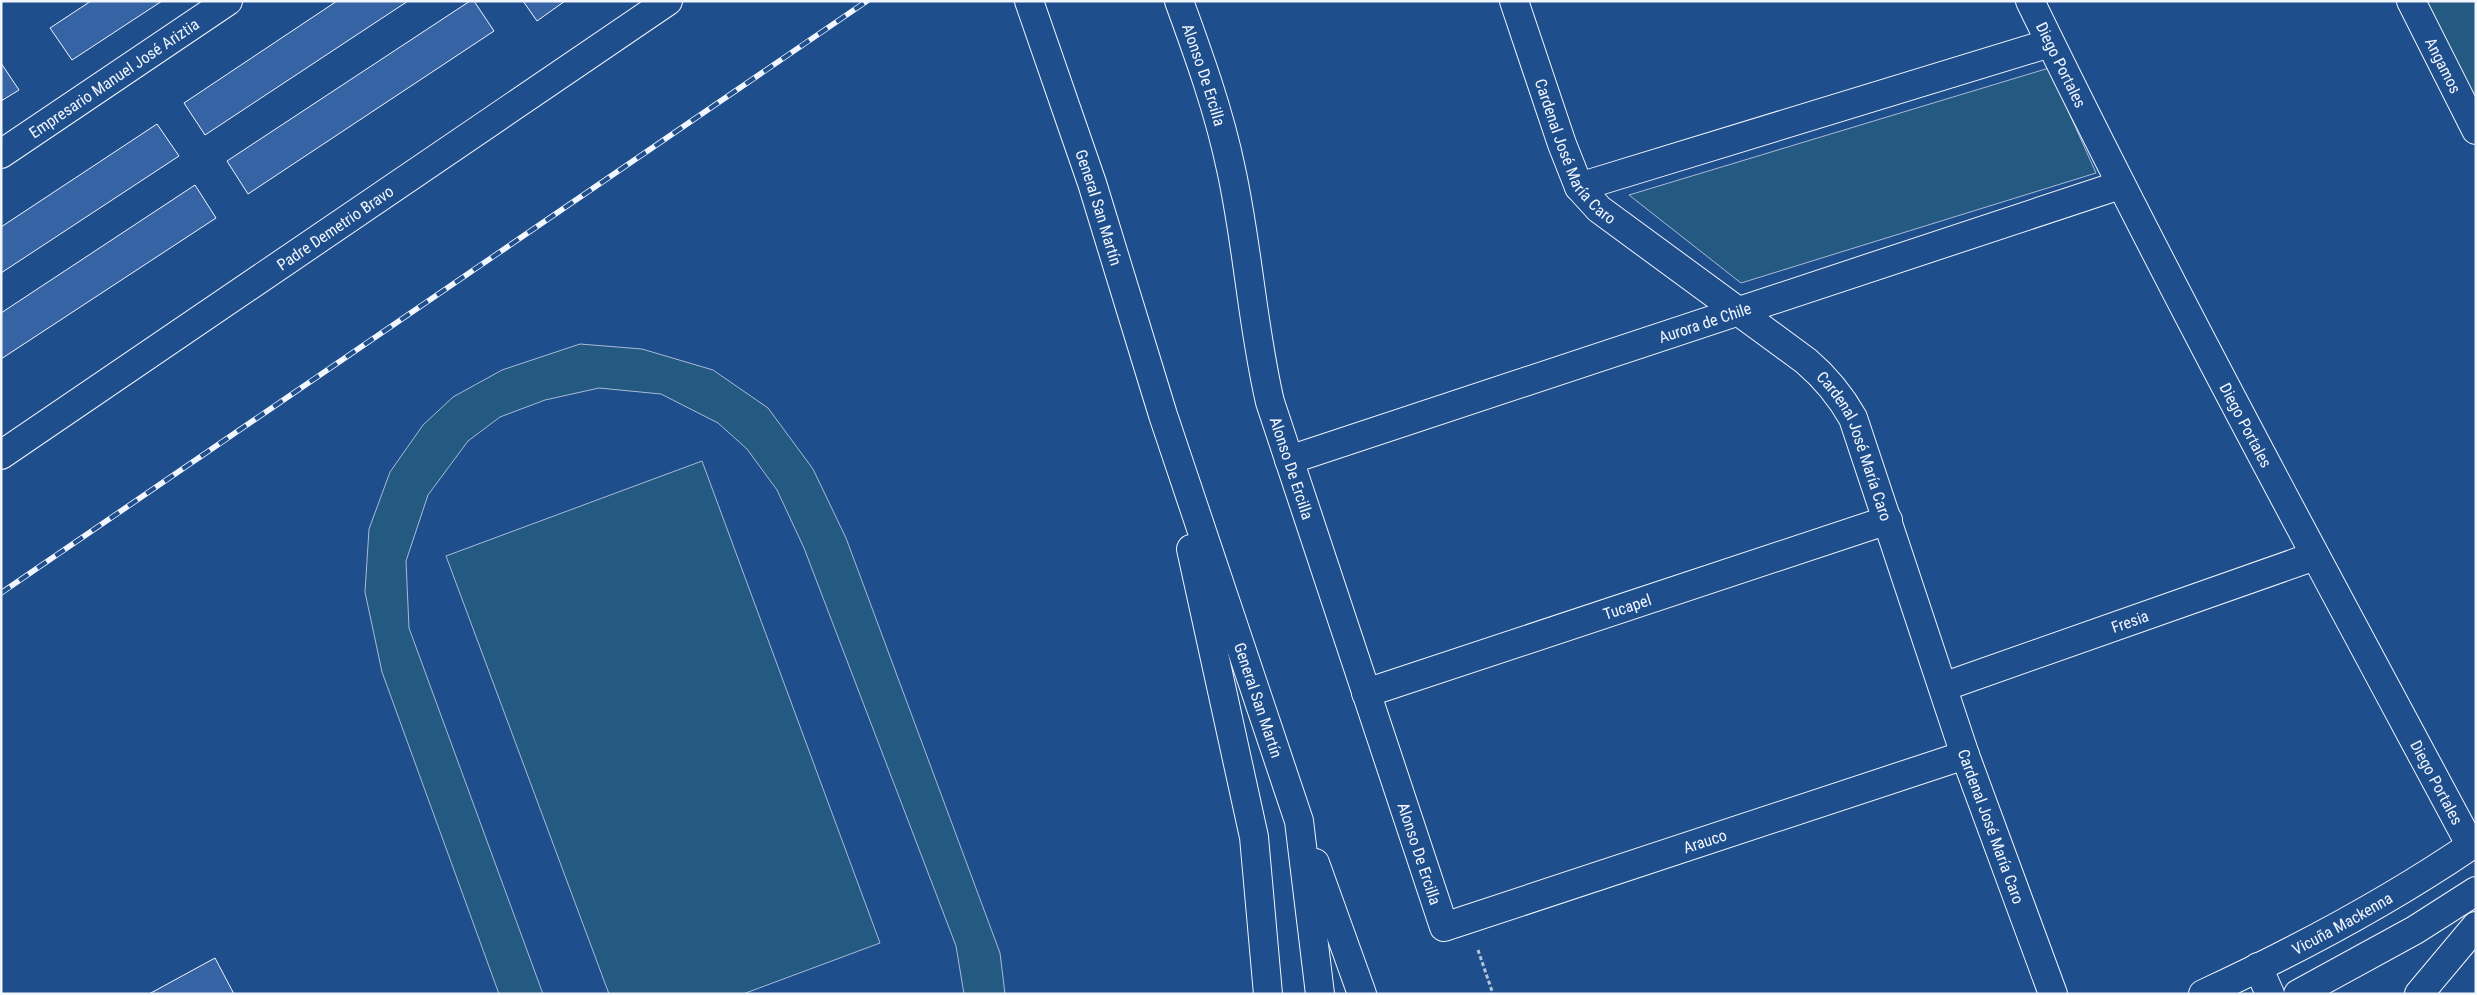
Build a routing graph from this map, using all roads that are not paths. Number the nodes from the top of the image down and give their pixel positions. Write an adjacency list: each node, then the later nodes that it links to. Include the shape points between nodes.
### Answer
1 (228, 1): 10 (street, Empresario Manuel José Ariztia)
2 (668, 1): 15 (street, Padre Demetrio Bravo)
3 (1029, 1): 14 (street, General San Martín, via 1095,192)
4 (1179, 1): 16 (street, Alonso De Ercilla, via 1212,93 1231,168 1241,218 1258,352)
5 (1514, 1): 12 (street, Cardenal José María Caro)
6 (2030, 1): 8 (street, Diego Portales)
7 (2411, 1): 9 (street, Angamos)
8 (2050, 43): 11 (street, Diego Portales); 12 (street)
9 (2476, 130)
10 (1, 154)
11 (2120, 185): 13 (street, Aurora de Chile); 18 (street, Diego Portales)
12 (1579, 187): 13 (street, Cardenal José María Caro, via 1600,209)
13 (1738, 311): 16 (street, Aurora de Chile); 17 (street, Cardenal José María Caro, via 1806,361 1842,397 1854,418)
14 (1162, 415): 22 (street, General San Martín); 28 (street, General San Martín, via 1254,837)
15 (1, 455)
16 (1289, 460): 20 (street, Alonso De Ercilla)
17 (1888, 520): 19 (street, Cardenal José María Caro); 20 (street, Tucapel)
18 (2315, 556): 19 (street, Fresia); 23 (street, Diego Portales)
19 (1943, 687): 21 (street, Cardenal José María Caro)
20 (1366, 693): 25 (street, Alonso De Ercilla)
21 (1965, 755): 25 (street, Arauco); 31 (street, Cardenal José María Caro)
22 (1299, 821): 29 (street, General San Martín); 30 (street)
23 (2473, 844): 27 (street, Vicuña Mackenna, via 2394,894)
24 (2476, 892): 34 (street, via 2415,930)
25 (1456, 923)
26 (2476, 926): 35 (street)
27 (2258, 967): 32 (street, Vicuña Mackenna); 33 (street)
28 (1268, 994)
29 (1320, 994)
30 (1362, 994)
31 (2053, 994)
32 (2203, 994)
33 (2270, 994)
34 (2298, 994)
35 (2419, 994)

